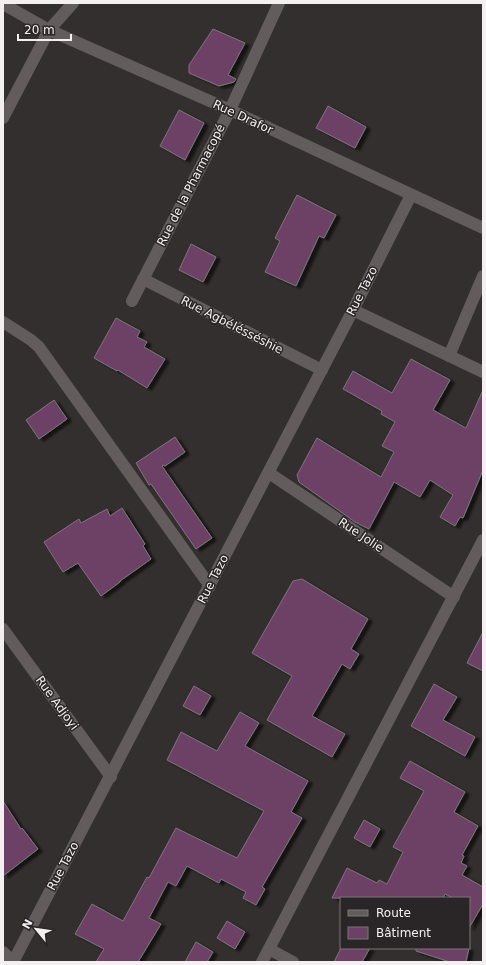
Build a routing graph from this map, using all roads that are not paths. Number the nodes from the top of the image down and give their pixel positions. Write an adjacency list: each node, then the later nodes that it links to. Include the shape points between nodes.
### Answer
1 (73, 3): 4 (street)
2 (280, 3): 5 (street, Rue de la Pharmacopé)
3 (3, 4): 4 (street, Rue Drafor)
4 (50, 30): 5 (street, Rue Drafor); 6 (street)
5 (230, 110): 7 (street, Rue Drafor); 10 (street, Rue de la Pharmacopé)
6 (3, 118)
7 (411, 195): 8 (street, Rue Drafor); 12 (street, Rue Tazo)
8 (483, 228)
9 (483, 276): 14 (street)
10 (143, 279): 11 (street, Rue de la Pharmacopé); 15 (street, Rue Agbélésséshie)
11 (132, 301)
12 (353, 310): 14 (street); 15 (street, Rue Tazo)
13 (3, 322): 19 (street, via 39,347)
14 (449, 356): 16 (street)
15 (322, 370): 17 (street, Rue Tazo)
16 (483, 372)
17 (269, 473): 19 (street, Rue Tazo); 20 (street, Rue Jolie)
18 (483, 540): 20 (street)
19 (210, 586): 22 (street, Rue Tazo)
20 (454, 597): 23 (street)
21 (3, 629): 22 (street, Rue Adjoyi)
22 (111, 777): 25 (street, Rue Tazo)
23 (269, 949): 26 (street); 27 (street)
24 (3, 952): 25 (street)
25 (13, 962)
26 (262, 962)
27 (293, 962)

